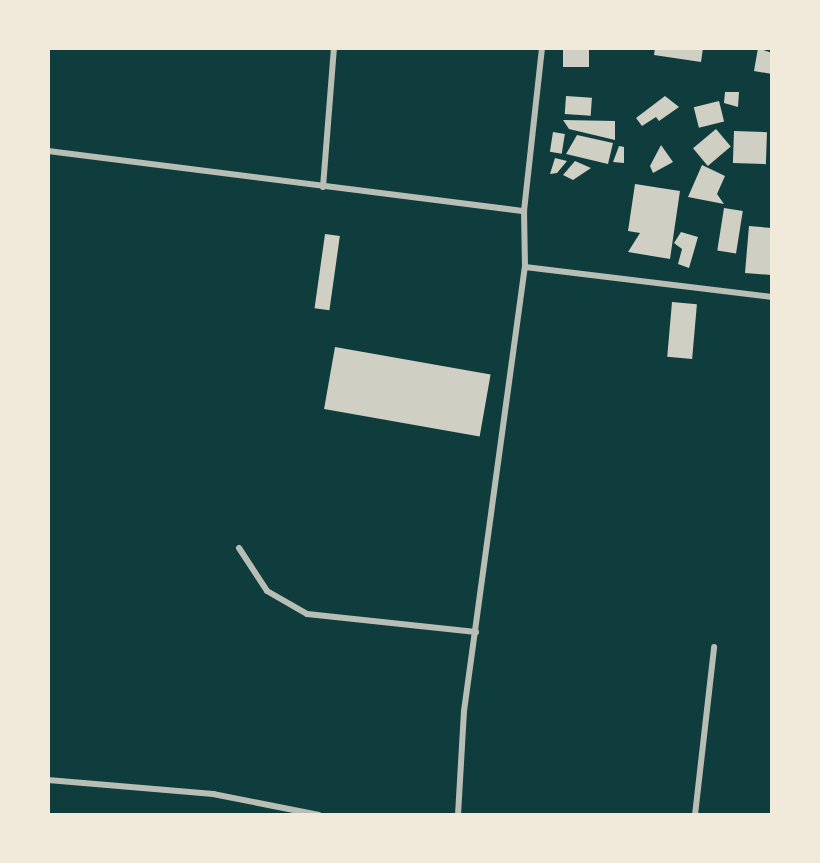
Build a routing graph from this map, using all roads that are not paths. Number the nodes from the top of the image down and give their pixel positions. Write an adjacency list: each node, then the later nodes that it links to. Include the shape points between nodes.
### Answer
1 (334, 48): 4 (street)
2 (542, 48): 5 (street)
3 (48, 151): 4 (street)
4 (322, 186): 5 (street)
5 (524, 211): 6 (street)
6 (525, 267): 7 (street); 9 (street)
7 (772, 297)
8 (238, 548): 9 (street, via 267,591 307,614)
9 (476, 632): 13 (street, via 464,711)
10 (714, 646): 14 (street)
11 (48, 780): 12 (street, via 213,794)
12 (319, 815)
13 (458, 815)
14 (695, 815)

